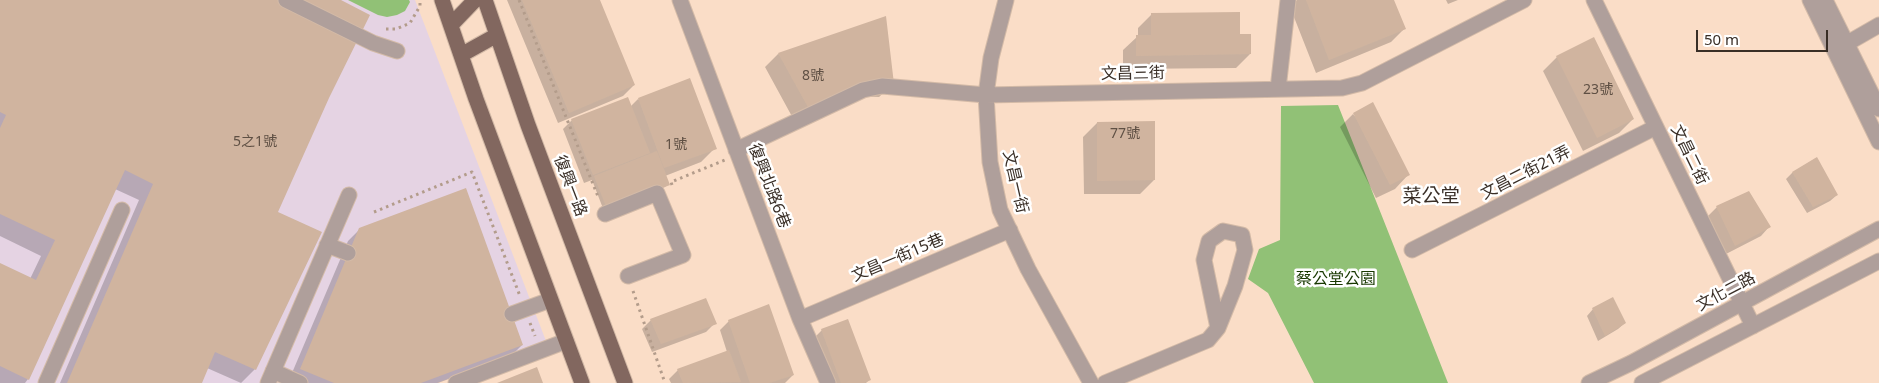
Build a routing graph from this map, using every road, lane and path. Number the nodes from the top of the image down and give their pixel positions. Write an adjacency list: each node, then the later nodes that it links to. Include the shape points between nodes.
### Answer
1 (286, 0): 19 (street, via 373,43)
2 (420, 0): 16 (path, via 410,23 396,30)
3 (442, 0): 14 (main road)
4 (475, 0): 14 (main road)
5 (485, 0): 17 (main road, 復興一路)
6 (519, 0): 29 (path)
7 (680, 0): 26 (street, 復興北路6巷)
8 (1006, 0): 22 (street, 文昌一街, via 991,58)
9 (1288, 0): 21 (street)
10 (1524, 0): 21 (street, 文昌三街, via 1362,83 1342,88)
11 (1594, 0): 24 (street, 文昌二街)
12 (1810, 0): 18 (street)
13 (1825, 0): 18 (street)
14 (451, 24): 20 (main road)
15 (1879, 25): 18 (street)
16 (381, 30)
17 (497, 35): 20 (main road); 54 (main road, 復興一路)
18 (1841, 46): 23 (street); 25 (street)
19 (397, 51)
20 (461, 56): 40 (main road)
21 (1278, 88): 22 (street, 文昌三街)
22 (986, 95): 26 (street, 文昌三街, via 882,86 863,90); 34 (street, 文昌一街, via 990,162 1000,210)
23 (1879, 109)
24 (1656, 127): 36 (street, 文昌二街21弄); 41 (street, 文昌二街)
25 (1879, 142)
26 (737, 152): 27 (path); 43 (street, 復興北路6巷)
27 (657, 192): 32 (street); 39 (street, via 683,255)
28 (349, 195): 35 (street)
29 (599, 199)
30 (122, 210): 50 (street)
31 (374, 212): 42 (path, via 472,172)
32 (605, 214)
33 (1879, 229): 41 (street, 文化二路)
34 (1010, 230): 43 (street, 文昌一街15巷); 57 (street, 文昌一街)
35 (327, 245): 37 (street); 49 (street)
36 (1412, 250)
37 (348, 253)
38 (1879, 262): 44 (street)
39 (628, 276): 55 (path)
40 (550, 300): 42 (street); 46 (main road)
41 (1741, 304): 44 (street, 文昌二街); 48 (street, 文化二路)
42 (518, 312): 47 (path)
43 (800, 319): 56 (street, 復興北路6巷)
44 (1753, 326): 60 (street)
45 (1218, 328): 45 (street, via 1245,250 1242,235 1223,231 1209,241 1204,260); 58 (street, via 1208,340)
46 (566, 341): 47 (street); 53 (main road)
47 (541, 351): 52 (street)
48 (1631, 363): 59 (street, 文化二路); 60 (street)
49 (270, 377): 51 (street)
50 (46, 383)
51 (300, 383)
52 (456, 383)
53 (582, 383)
54 (625, 383)
55 (665, 383)
56 (828, 383)
57 (1091, 383)
58 (1105, 383)
59 (1589, 383)
60 (1641, 383)

